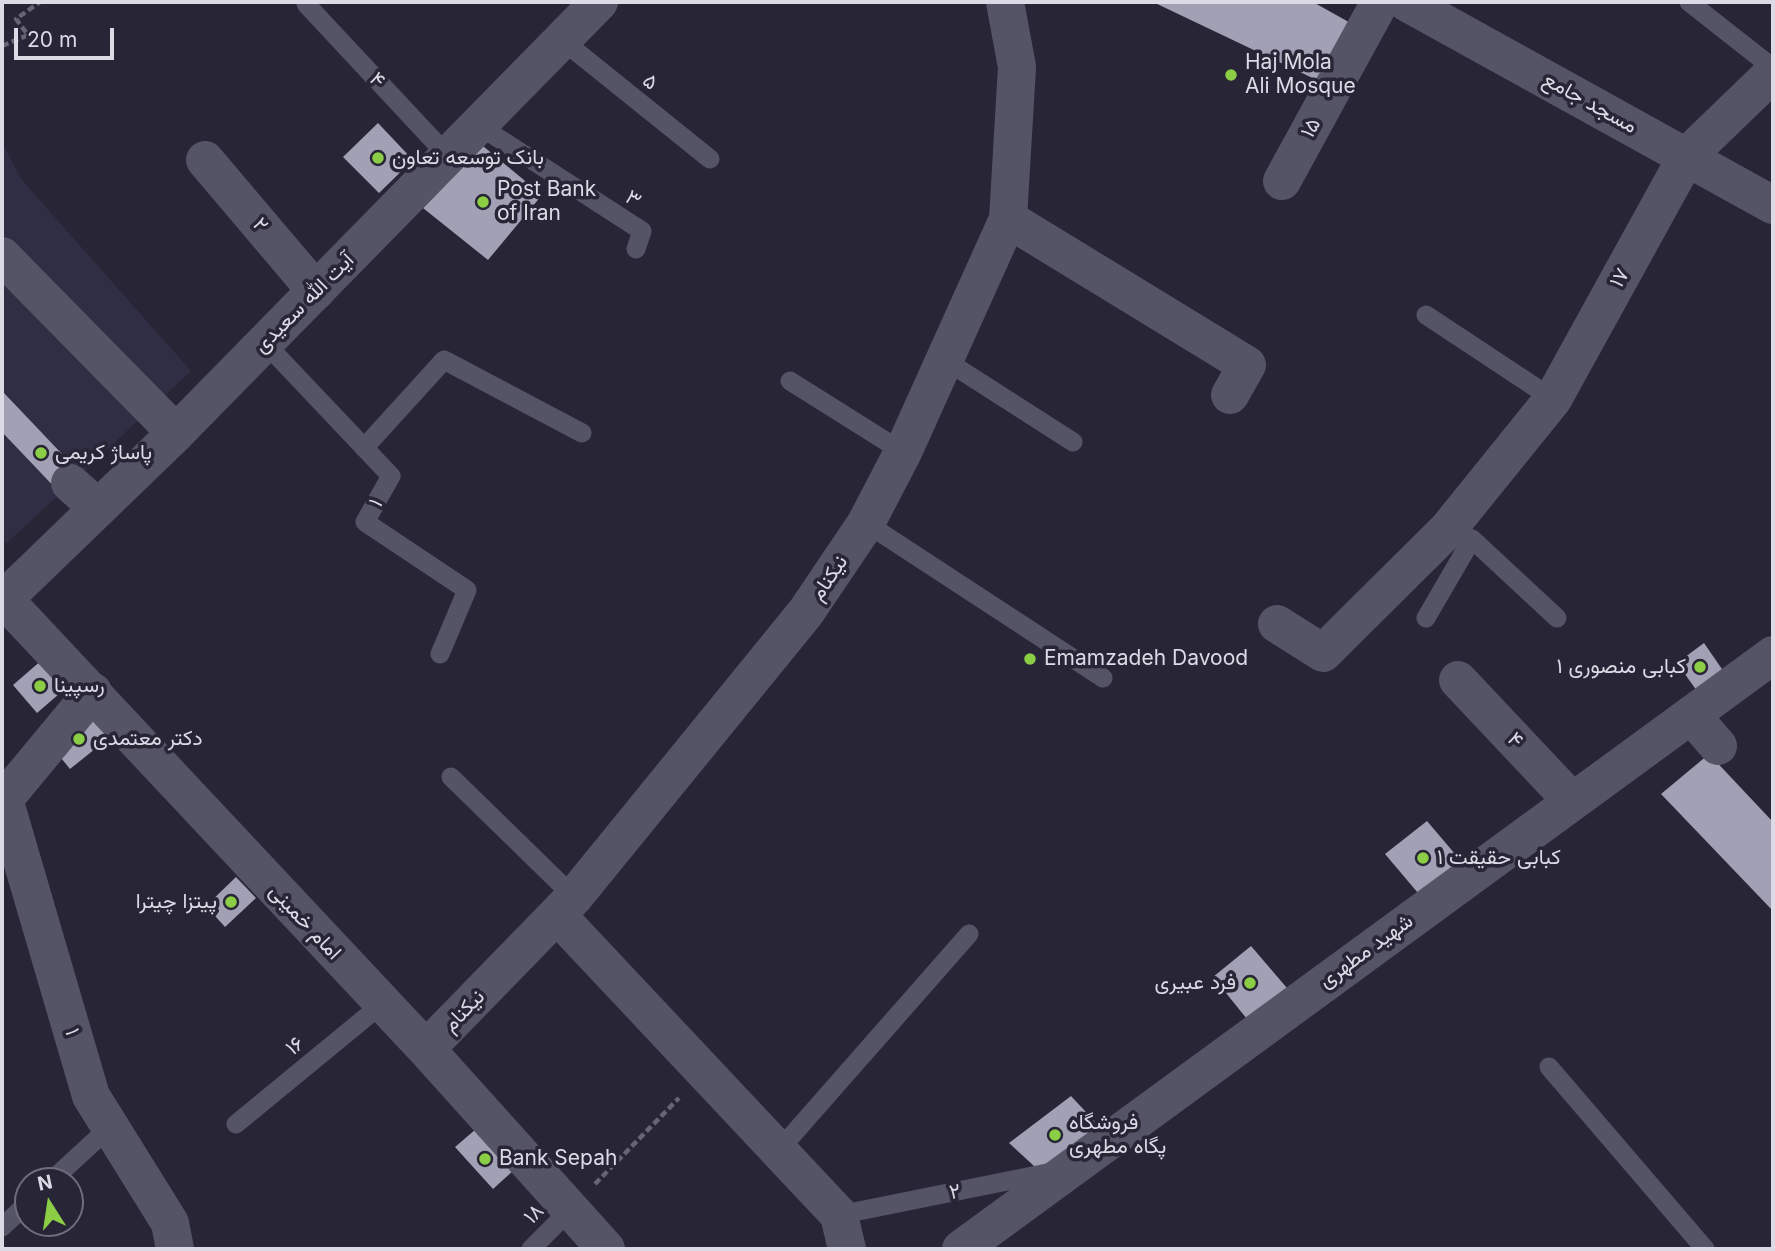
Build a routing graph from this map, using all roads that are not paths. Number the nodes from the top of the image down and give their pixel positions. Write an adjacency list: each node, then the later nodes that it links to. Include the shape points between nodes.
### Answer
1 (599, 2): 7 (street, آیت الله سعیدی)
2 (1005, 2): 16 (street, نیکنام, via 1017,67)
3 (1380, 2): 14 (street, ۱۵)
4 (1406, 2): 10 (street, مسجد جامع)
5 (1689, 2): 8 (lane)
6 (306, 4): 13 (lane, ۴)
7 (562, 40): 9 (street, آیت الله سعیدی); 11 (lane, ۵)
8 (1773, 70): 10 (street, ۱۷)
9 (478, 125): 13 (street, آیت الله سعیدی); 17 (lane, ۳, via 642,231)
10 (1687, 156): 15 (street, مسجد جامع); 25 (street, ۱۷)
11 (710, 159)
12 (205, 160): 19 (street, ۲)
13 (430, 173): 19 (street, آیت الله سعیدی)
14 (1282, 181)
15 (1773, 205)
16 (1009, 219): 22 (street, نیکنام); 24 (street, via 1247,365)
17 (636, 249)
18 (2, 256): 26 (street)
19 (316, 291): 21 (street, آیت الله سعیدی)
20 (1426, 315): 25 (lane)
21 (265, 343): 26 (street, آیت الله سعیدی); 29 (lane, ۱)
22 (945, 360): 28 (lane); 30 (street, نیکنام)
23 (790, 381): 30 (lane)
24 (1230, 395)
25 (1553, 399): 34 (street, ۱۷)
26 (176, 433): 32 (street, آیت الله سعیدی)
27 (582, 433): 29 (lane, via 444,360)
28 (1073, 442)
29 (364, 447): 39 (lane, ۱, via 391,476 365,522 467,590)
30 (903, 452): 33 (street, نیکنام)
31 (70, 483): 32 (street)
32 (98, 508): 35 (street, آیت الله سعیدی)
33 (866, 523): 41 (lane); 49 (street, نیکنام, via 806,612)
34 (1460, 534): 36 (lane); 37 (lane); 38 (street, ۱۷, via 1323,653)
35 (3, 598): 43 (street, امام خمینی)
36 (1426, 618)
37 (1557, 618)
38 (1277, 624)
39 (440, 654)
40 (1773, 655): 44 (street, شهید مطهری)
41 (1103, 678)
42 (1458, 680): 48 (street, ۴)
43 (93, 692): 47 (street); 51 (street, امام خمینی)
44 (1691, 715): 45 (street); 48 (street, شهید مطهری)
45 (1718, 746)
46 (451, 777): 49 (lane)
47 (3, 801): 55 (street, ۱, via 91,1096)
48 (1572, 801): 58 (street, شهید مطهری)
49 (566, 906): 52 (street, نیکنام); 56 (street, via 705,1071)
50 (970, 934): 56 (lane)
51 (382, 1004): 52 (street, امام خمینی); 54 (lane, ۱۶)
52 (426, 1049): 59 (street, امام خمینی)
53 (1549, 1067): 65 (lane)
54 (236, 1124)
55 (110, 1127): 57 (lane); 61 (street, ۱, via 170,1223)
56 (780, 1149): 60 (street)
57 (66, 1167)
58 (1070, 1169): 60 (lane, ۲); 64 (street, شهید مطهری)
59 (570, 1210): 62 (lane, ۱۸); 63 (street, امام خمینی)
60 (843, 1232)
61 (175, 1249)
62 (531, 1249)
63 (606, 1249)
64 (961, 1249)
65 (1705, 1249)

